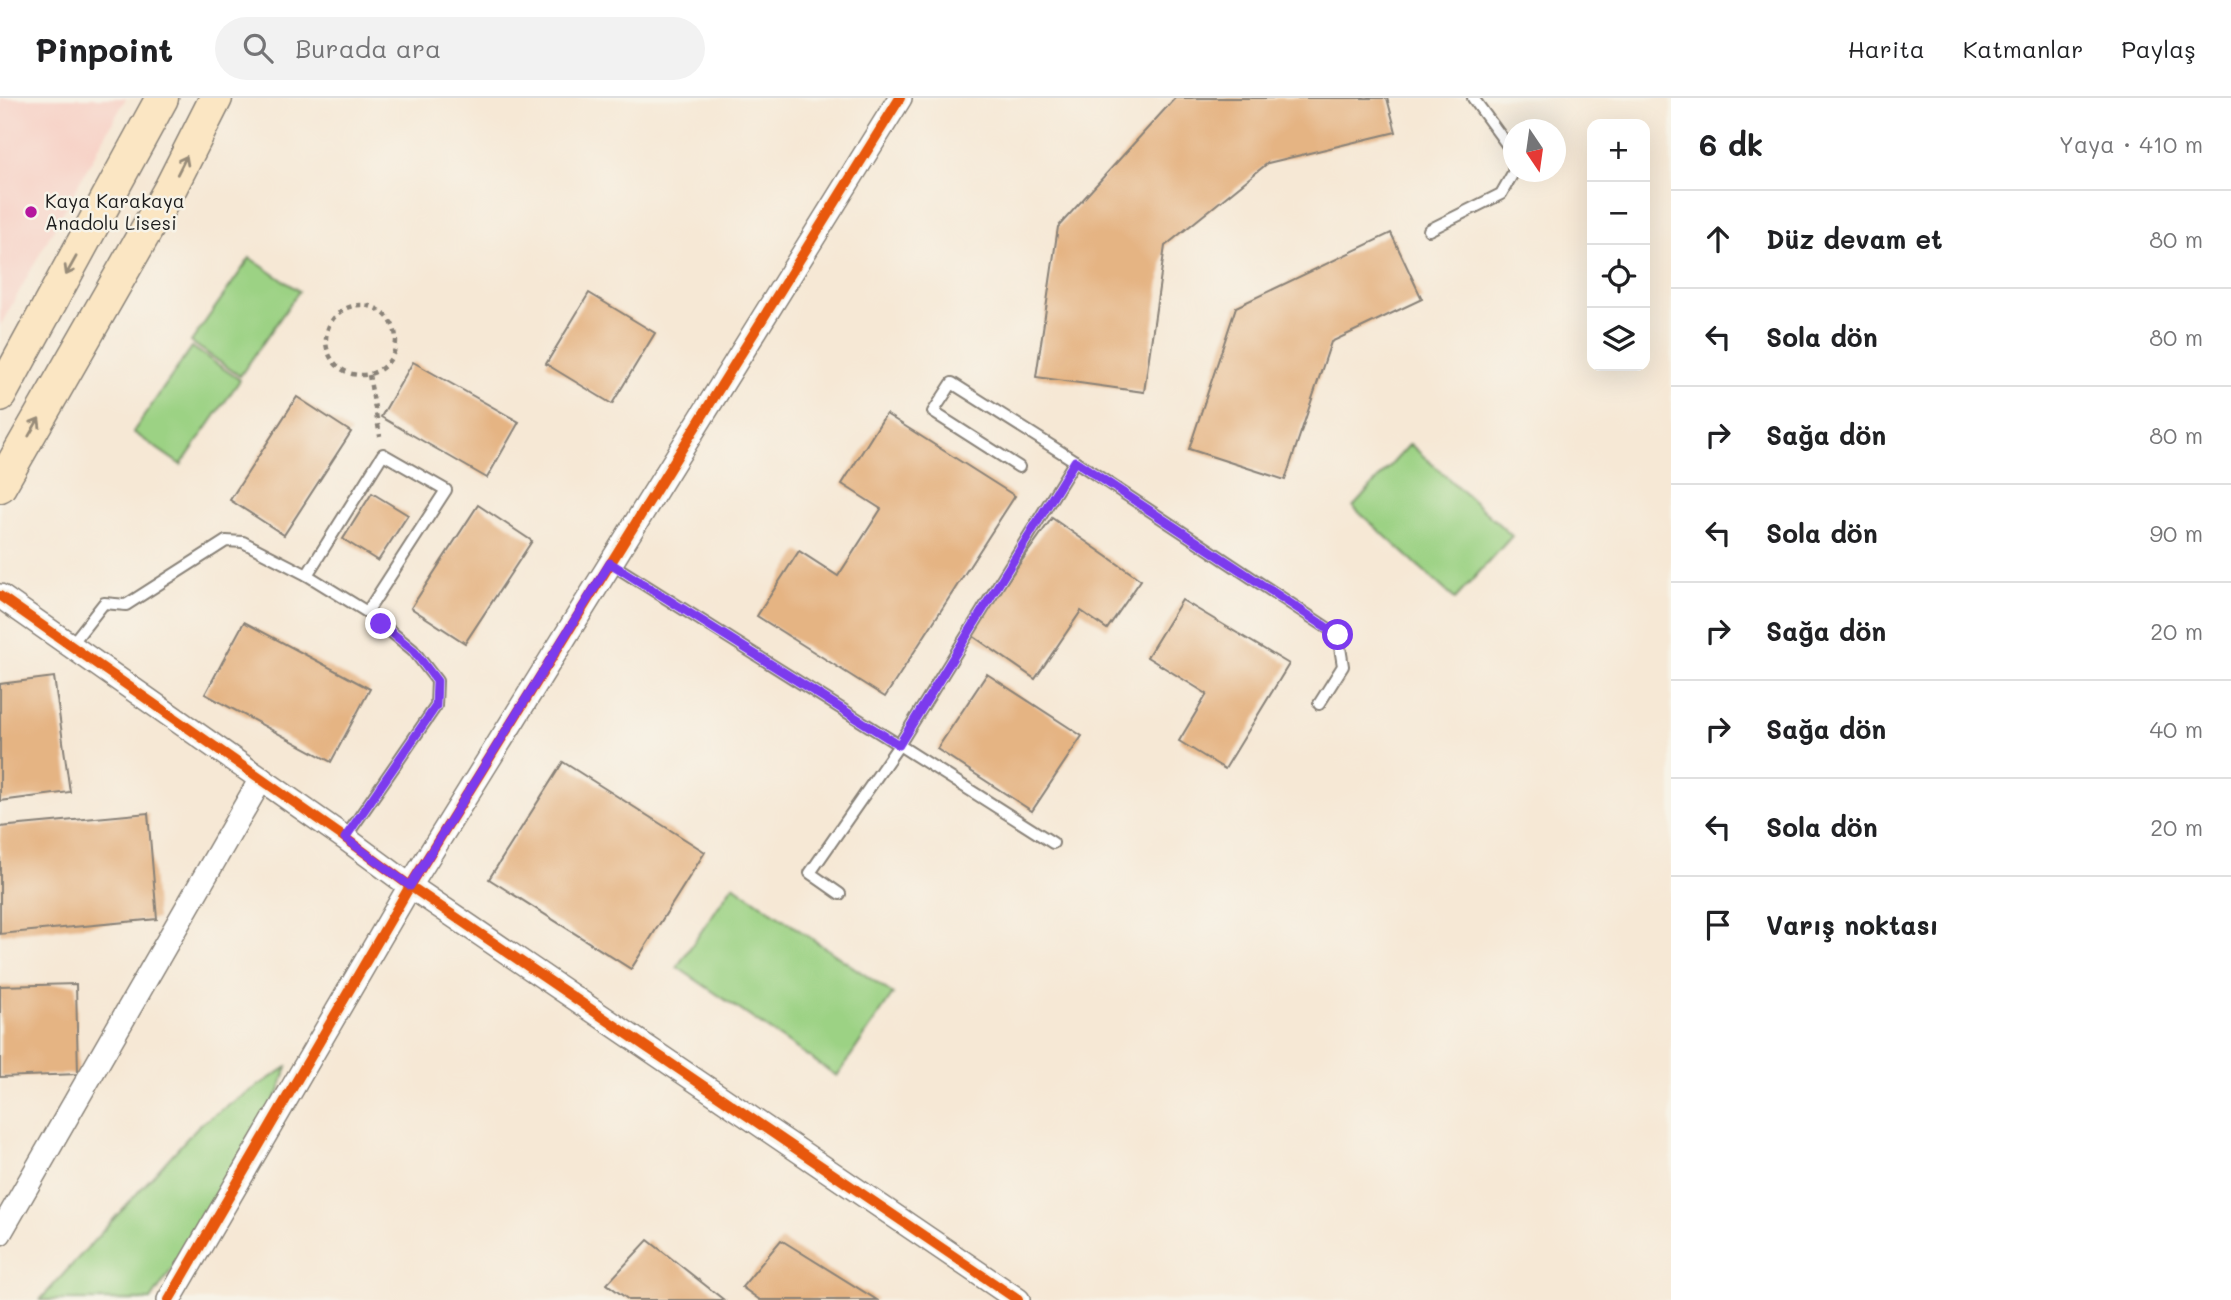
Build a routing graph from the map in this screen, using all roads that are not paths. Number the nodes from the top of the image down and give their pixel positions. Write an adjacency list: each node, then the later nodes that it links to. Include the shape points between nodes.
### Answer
1 (162, 98): 8 (main road, one-way to 8)
2 (216, 98): 11 (main road, one-way to 2, via 171,187)
3 (900, 98): 12 (street)
4 (1473, 98): 5 (lane)
5 (1503, 139)
6 (1508, 182): 7 (lane, via 1501,194)
7 (1429, 230)
8 (0, 395)
9 (1075, 461): 10 (lane, via 952,383 933,412); 17 (lane, via 1338,635 1343,666); 18 (lane)
10 (1019, 467)
11 (0, 486)
12 (610, 563): 18 (lane); 22 (street)
13 (307, 575): 15 (lane); 15 (lane, via 383,454 446,490); 16 (lane, via 243,542 226,541 126,606 104,603)
14 (0, 596): 16 (street)
15 (367, 612): 20 (lane, via 413,650 437,681 436,706)
16 (71, 645): 19 (street)
17 (1318, 704)
18 (899, 745): 21 (lane); 23 (lane, via 810,873)
19 (261, 779): 20 (street); 24 (street)
20 (345, 838): 22 (street)
21 (1053, 843)
22 (410, 886): 25 (street); 26 (street)
23 (840, 894)
24 (0, 1233)
25 (170, 1299)
26 (1018, 1300)

